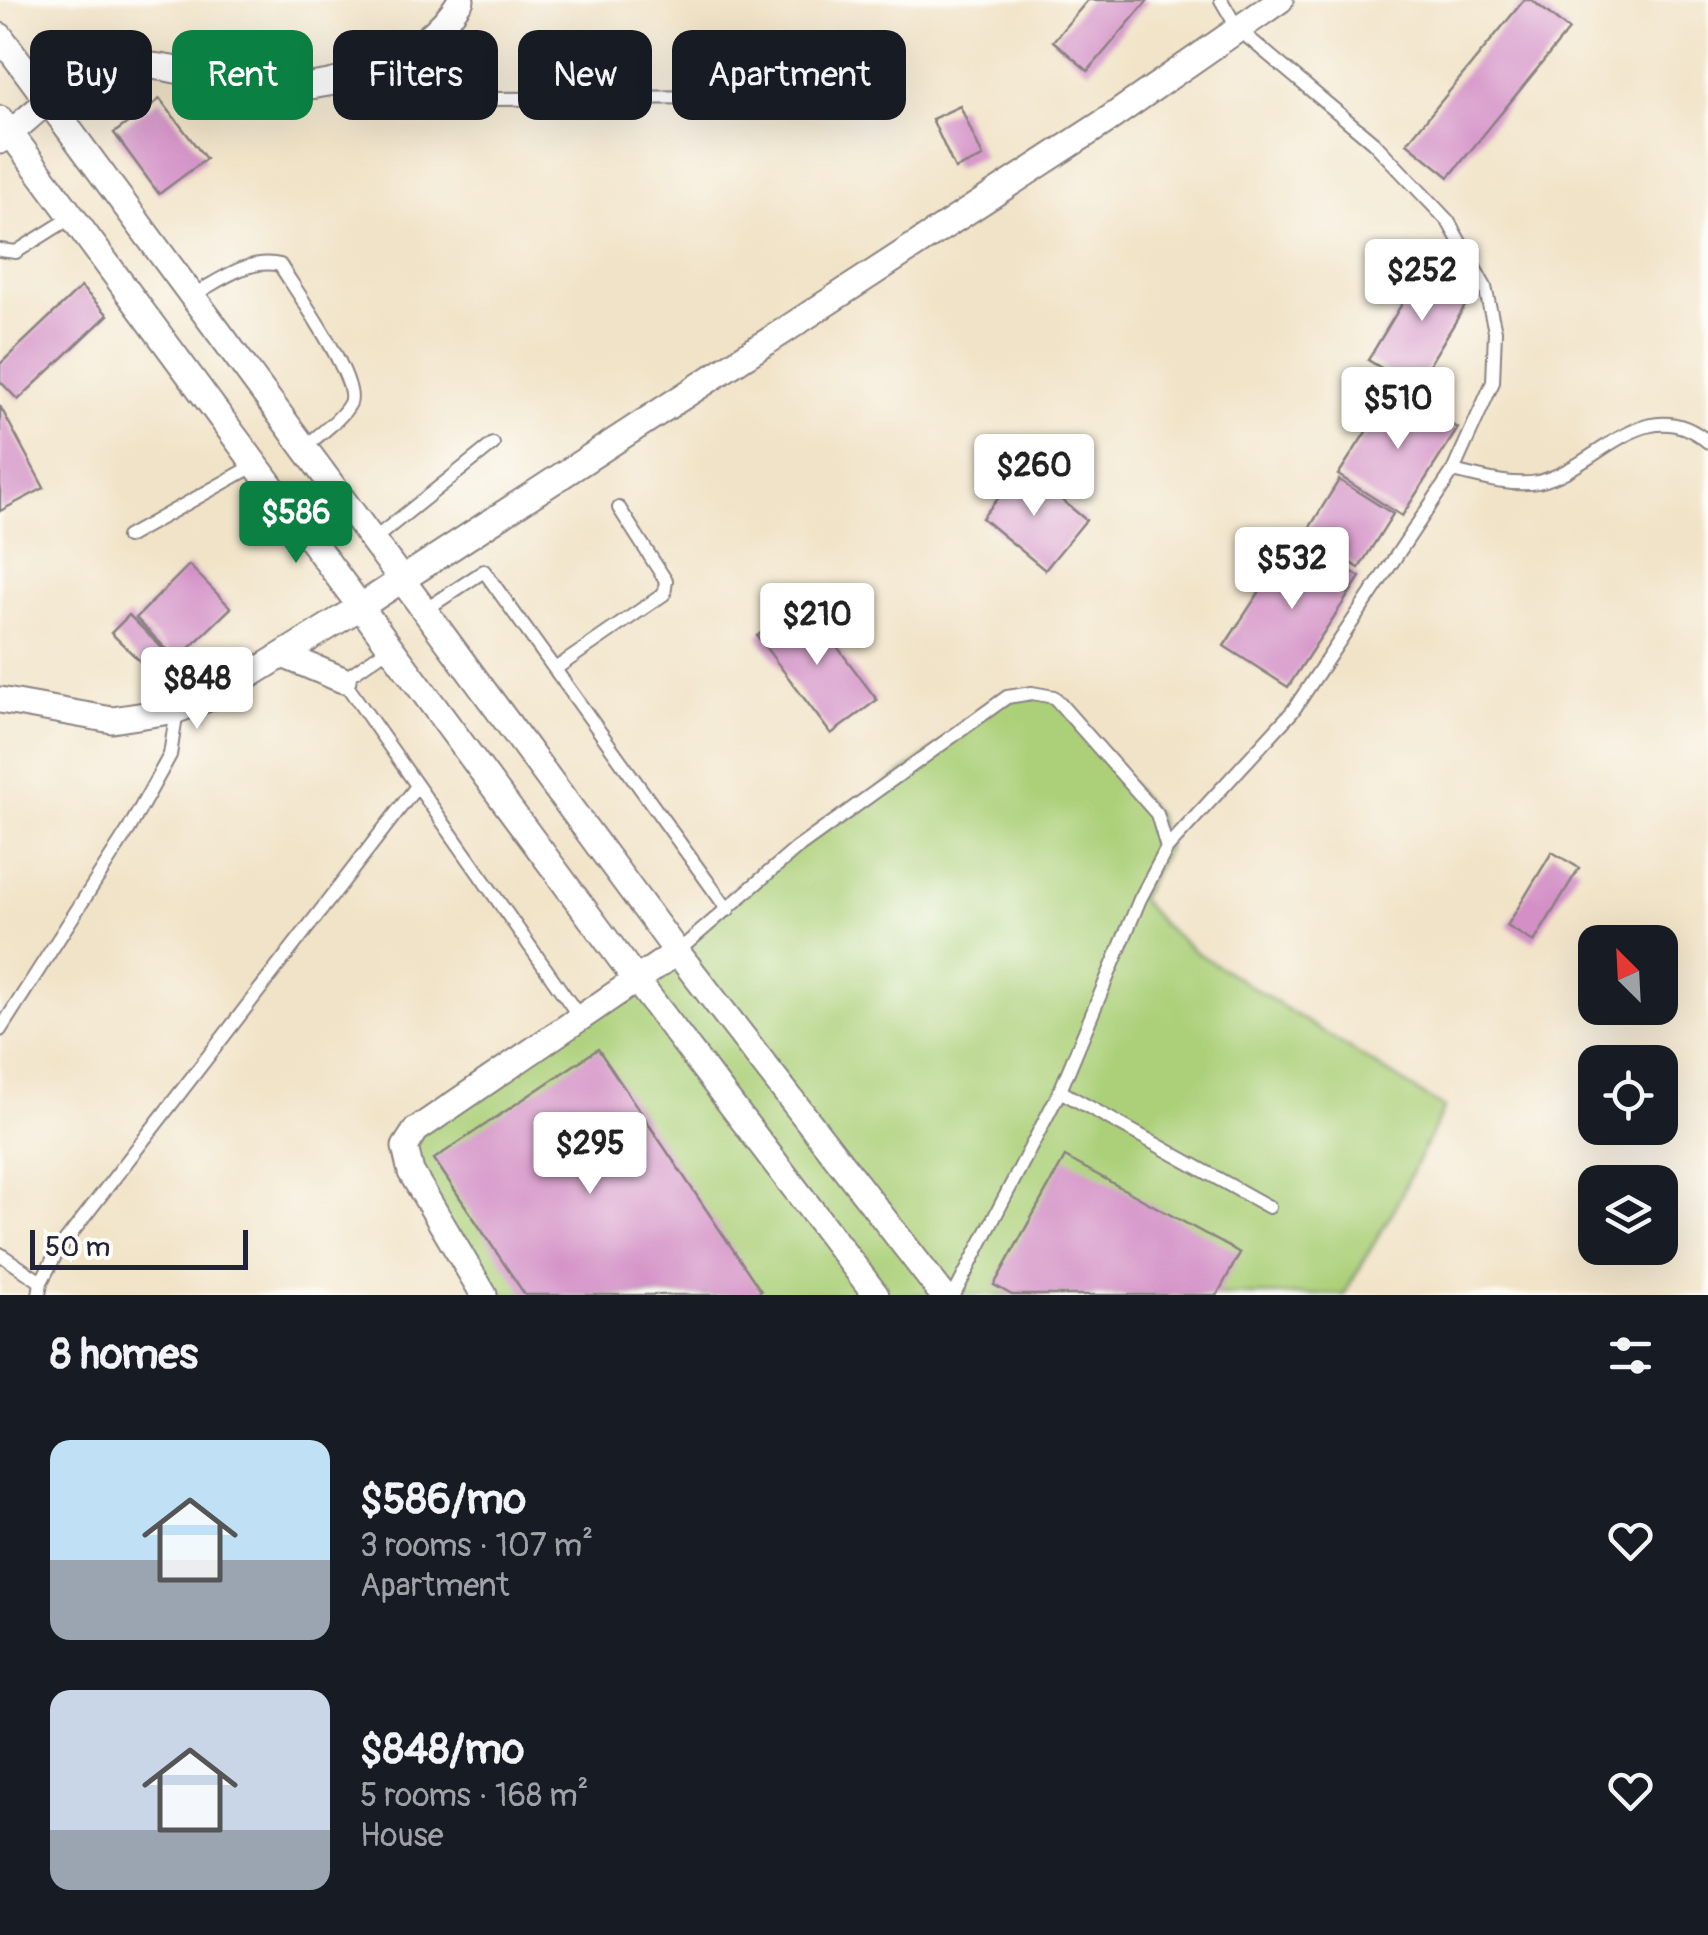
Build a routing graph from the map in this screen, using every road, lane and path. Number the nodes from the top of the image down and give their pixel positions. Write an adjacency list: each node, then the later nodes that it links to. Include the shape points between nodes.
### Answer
1 (461, 0): 5 (street)
2 (1220, 0): 4 (lane)
3 (1280, 0): 4 (street)
4 (1238, 29): 22 (lane, via 1386,155 1448,221 1485,287 1495,331 1493,382); 26 (street)
5 (435, 30)
6 (0, 36): 8 (street)
7 (152, 64): 9 (street, via 258,86)
8 (30, 76)
9 (333, 82)
10 (672, 97): 11 (lane)
11 (498, 99)
12 (30, 114): 14 (street)
13 (62, 120): 17 (street)
14 (4, 131): 15 (street)
15 (72, 217): 16 (lane, via 16,252); 21 (street)
16 (0, 250)
17 (193, 295): 20 (street); 20 (lane, via 251,265 280,265 352,392 349,404)
18 (1708, 442): 22 (lane, via 1695,431 1660,424 1628,430 1570,469 1537,482)
19 (493, 444): 25 (lane)
20 (305, 447): 25 (street)
21 (255, 465): 24 (lane); 27 (street)
22 (1453, 471): 36 (lane, via 1292,712)
23 (618, 508): 31 (lane, via 666,581 664,594)
24 (127, 537)
25 (373, 540): 26 (street)
26 (402, 578): 27 (street); 28 (street)
27 (360, 607): 29 (street); 30 (street)
28 (425, 610): 31 (lane, via 484,572); 38 (street)
29 (390, 647): 32 (lane); 39 (street)
30 (284, 655): 32 (street); 34 (street)
31 (556, 669): 37 (lane)
32 (342, 680): 35 (lane)
33 (0, 700): 34 (street, via 112,720)
34 (176, 710): 41 (lane, via 170,755)
35 (417, 786): 40 (lane); 45 (lane, via 57,1252)
36 (1167, 848): 37 (lane, via 1157,814 1054,698 1032,693 1007,697 796,849); 42 (lane)
37 (728, 910): 38 (lane)
38 (676, 952): 39 (street); 48 (street)
39 (637, 981): 40 (street); 47 (street)
40 (581, 1019): 46 (street, via 416,1130 405,1147 412,1172)
41 (0, 1030)
42 (1060, 1091): 43 (lane); 49 (lane)
43 (1269, 1207)
44 (0, 1254): 45 (lane)
45 (40, 1289)
46 (484, 1295)
47 (876, 1295)
48 (943, 1295)
49 (954, 1295)

